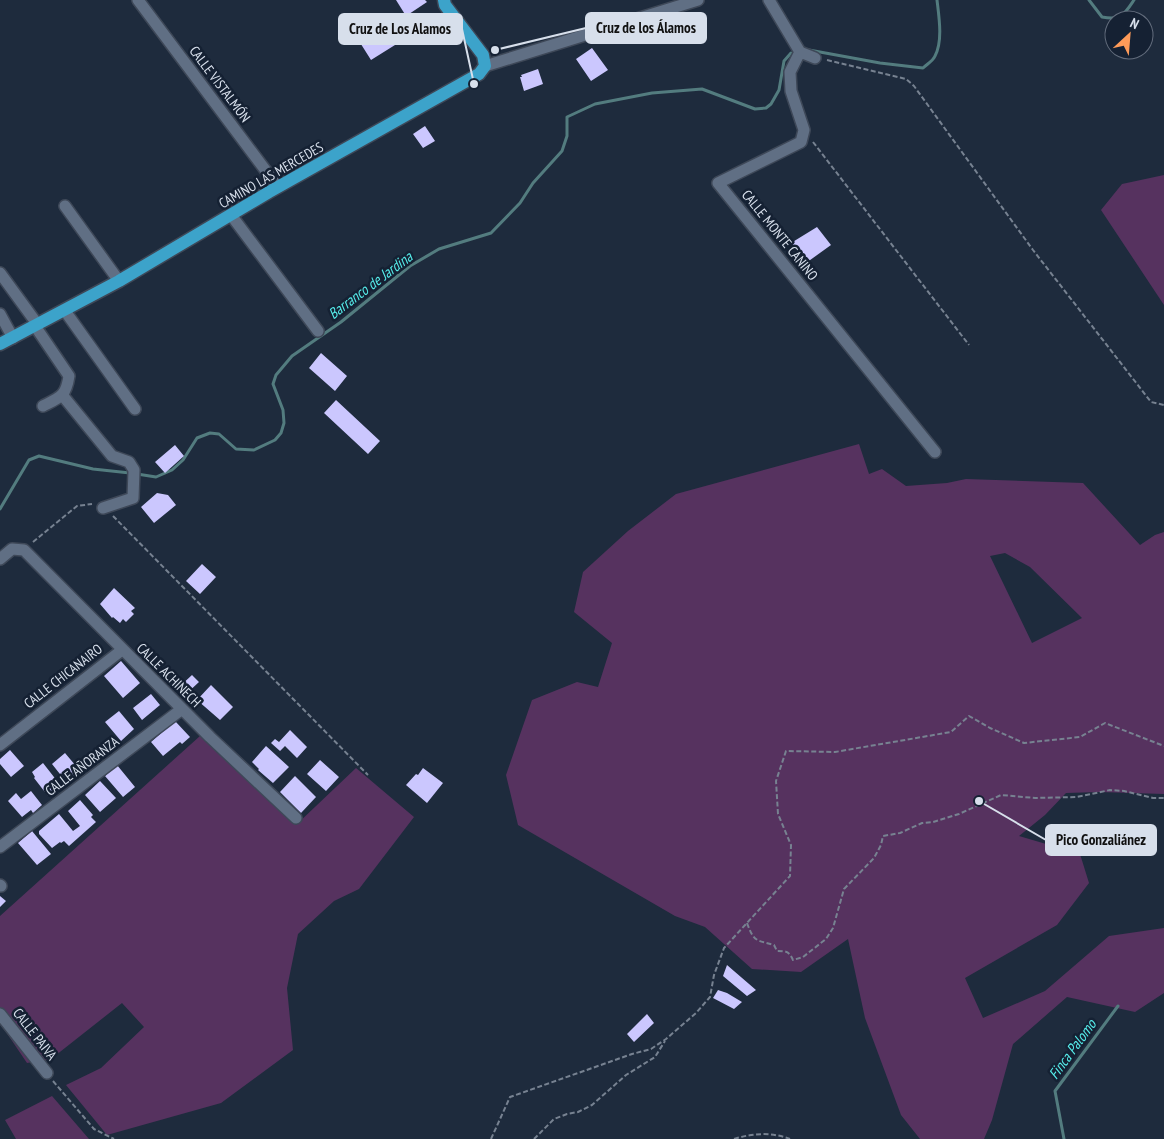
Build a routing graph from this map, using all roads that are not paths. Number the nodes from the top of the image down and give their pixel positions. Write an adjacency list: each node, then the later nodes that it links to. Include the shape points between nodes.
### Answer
1 (138, 0): 8 (street, CALLE VISTALMÓN)
2 (444, 0): 7 (main road, via 483,55)
3 (698, 0): 7 (street)
4 (769, 0): 5 (street)
5 (800, 52): 6 (street); 22 (street, CALLE MONTE CANINO, via 790,72 791,91 804,130 800,142 718,182)
6 (815, 58)
7 (485, 66): 8 (main road, CAMINO LAS MERCEDES, via 479,74)
8 (278, 187): 10 (main road, CAMINO LAS MERCEDES)
9 (66, 206): 12 (street)
10 (231, 215): 12 (main road, CAMINO LAS MERCEDES); 16 (street)
11 (0, 273): 15 (street)
12 (119, 281): 13 (main road, CAMINO LAS MERCEDES)
13 (64, 311): 15 (main road, CAMINO LAS MERCEDES); 21 (street)
14 (0, 314): 17 (street)
15 (36, 326): 17 (main road, CAMINO LAS MERCEDES); 19 (street, via 69,376)
16 (318, 330)
17 (13, 338): 18 (main road, CAMINO LAS MERCEDES)
18 (0, 344)
19 (63, 396): 20 (street); 23 (street, via 112,456 129,462 133,474 133,498)
20 (43, 406)
21 (135, 409)
22 (935, 452)
23 (103, 508)
24 (0, 559): 25 (street, CALLE ACHINECH, via 12,549 24,550)
25 (122, 650): 26 (street, CALLE ACHINECH); 27 (street, CALLE CHICANAIRO)
26 (182, 709): 28 (street, CALLE ACHINECH); 29 (street, CALLE AÑORANZA)
27 (0, 745)
28 (296, 818)
29 (0, 846)
30 (0, 1014): 31 (street, CALLE PAIVA)
31 (47, 1073)

